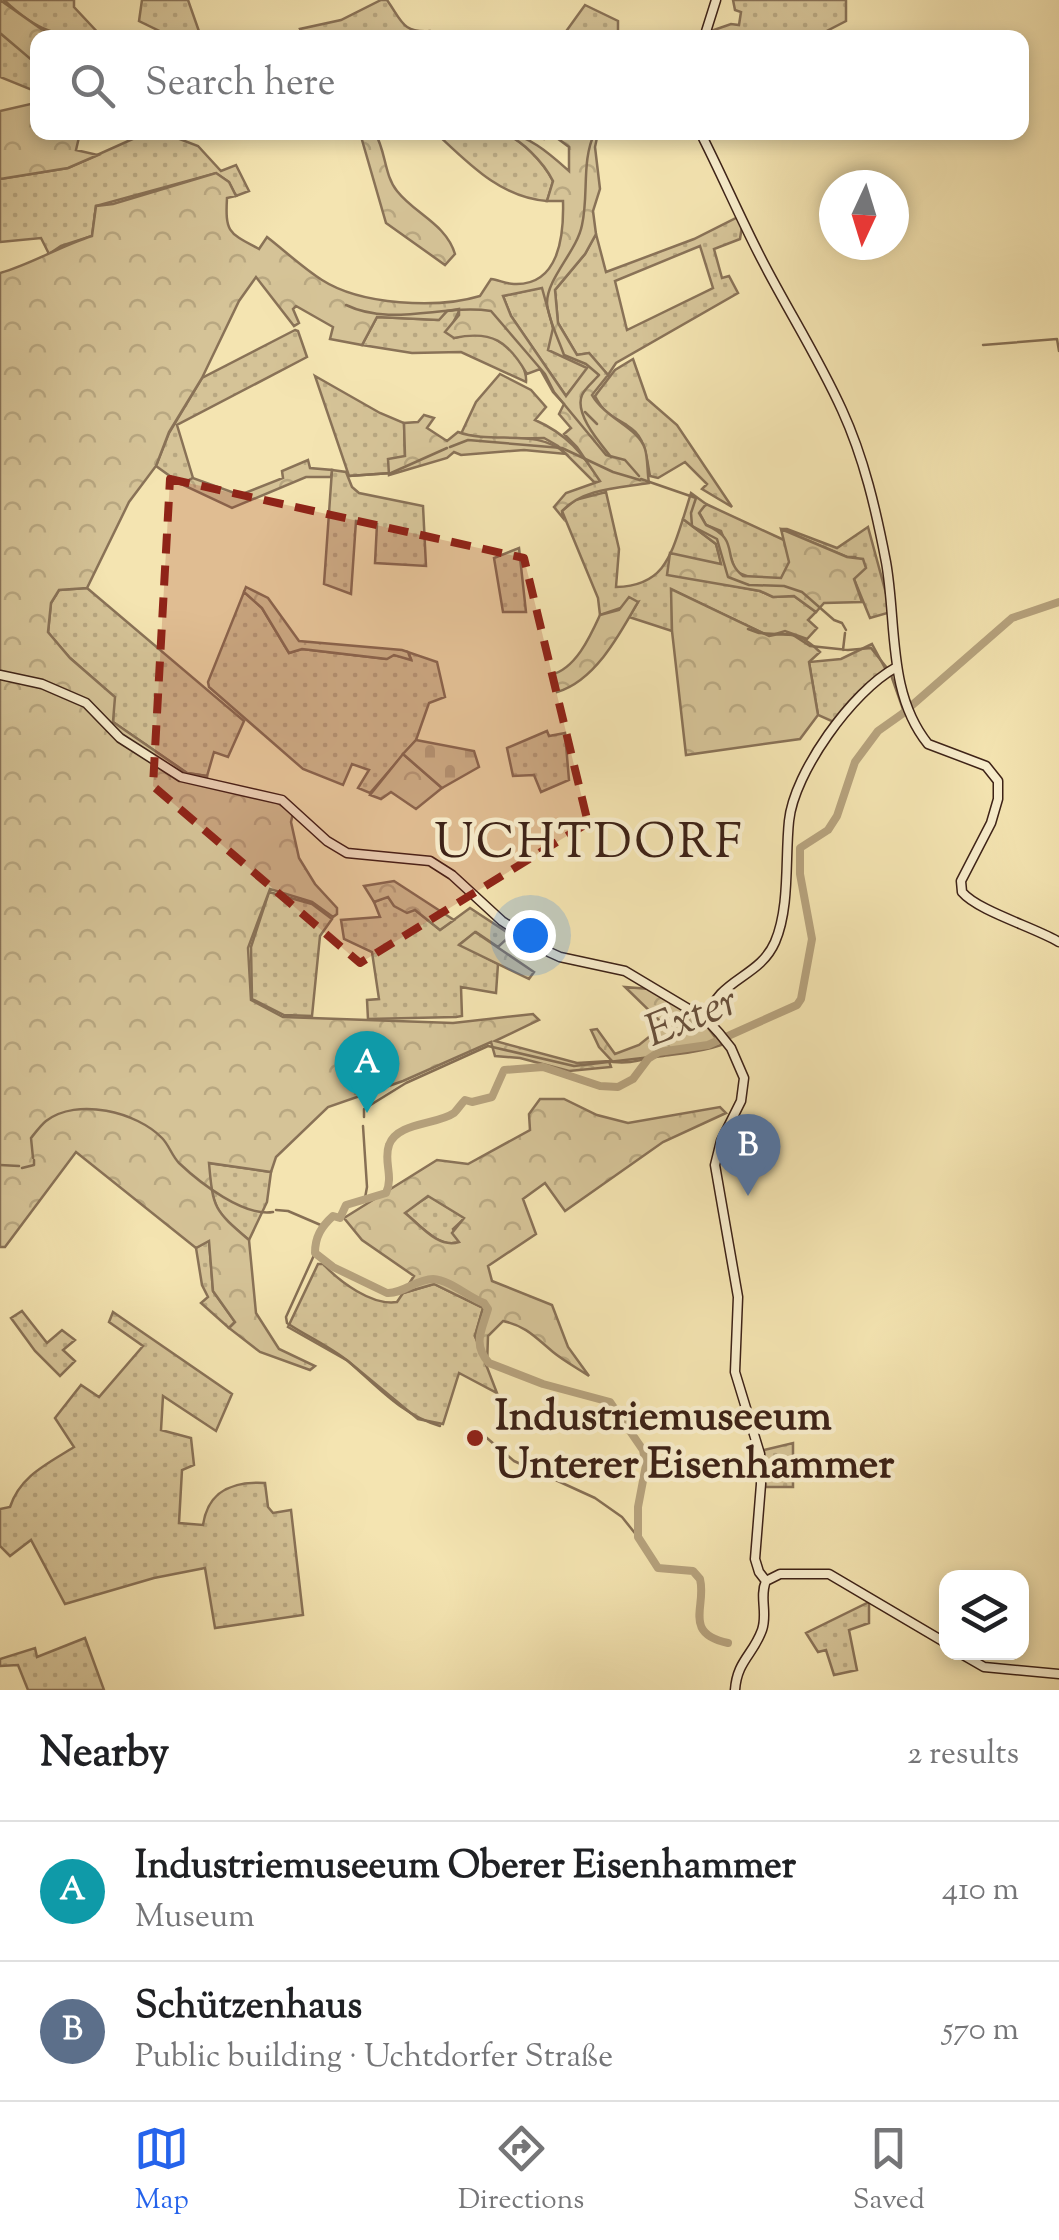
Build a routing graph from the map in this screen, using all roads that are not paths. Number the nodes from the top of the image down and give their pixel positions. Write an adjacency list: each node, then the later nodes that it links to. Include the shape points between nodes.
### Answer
1 (716, 0): 2 (street)
2 (707, 30)
3 (704, 140): 4 (street, via 858,450 888,574)
4 (895, 668): 6 (street, via 928,744 986,766 998,782 994,814 962,892); 7 (street, via 857,697 802,781 790,815 777,934 760,963 718,993)
5 (0, 676): 7 (street, via 86,703 120,738 181,777 282,800 347,853 430,860 548,952 625,971)
6 (1059, 942)
7 (706, 1020): 8 (street, via 740,1066 744,1091 715,1165 738,1297 736,1372 760,1454 756,1559)
8 (766, 1581): 9 (street, via 780,1574 829,1574); 12 (street, via 765,1619 736,1671)
9 (939, 1639)
10 (972, 1660): 11 (street)
11 (1059, 1674)
12 (735, 1690)

